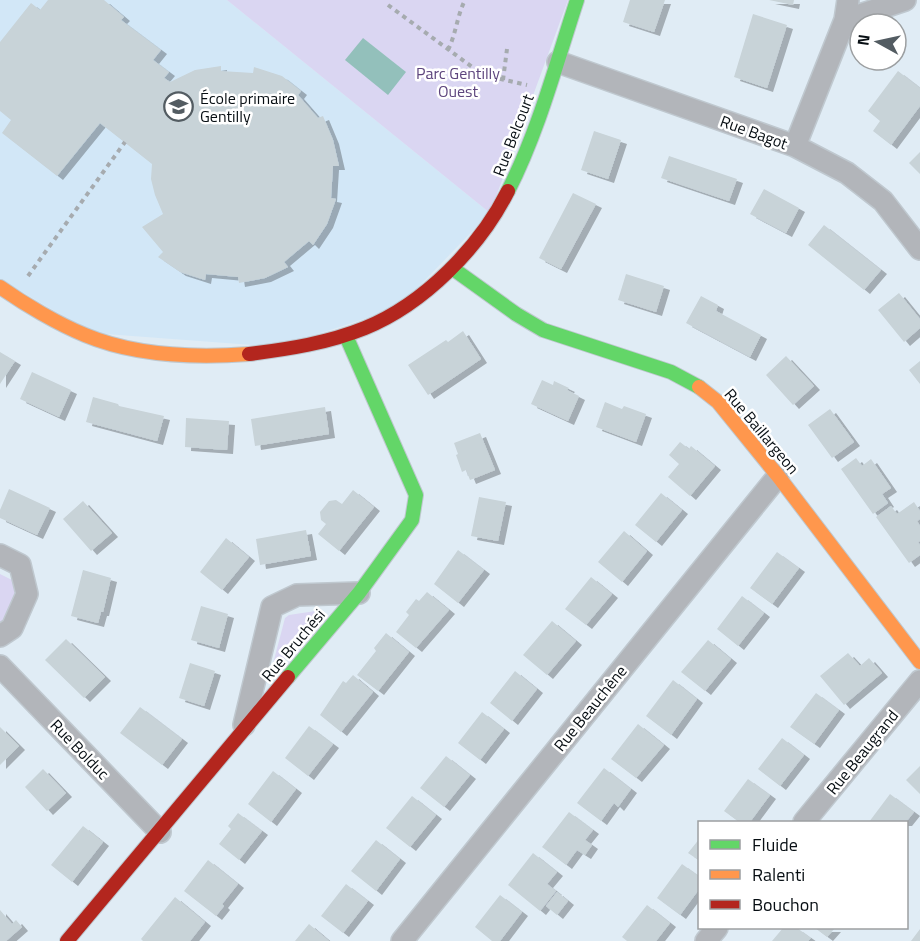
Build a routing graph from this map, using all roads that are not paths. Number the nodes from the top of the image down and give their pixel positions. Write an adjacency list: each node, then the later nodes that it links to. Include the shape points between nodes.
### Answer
1 (577, 0): 4 (street, Rue Belcourt)
2 (905, 0): 3 (street)
3 (847, 10): 5 (street)
4 (558, 62): 5 (street, Rue Bagot); 7 (street, Rue Belcourt, via 510,190 489,224)
5 (795, 146): 6 (street, Rue Bagot, via 847,173 883,201)
6 (920, 249)
7 (452, 268): 9 (street, Rue Belcourt, via 400,310); 10 (street, Rue Baillargeon, via 543,330 671,372 701,388 718,402)
8 (0, 286): 9 (street, Rue Belcourt, via 90,337 165,355 225,356 278,351)
9 (346, 336): 12 (street, Rue Bruchési, via 416,495 412,520)
10 (778, 476): 14 (street, Rue Baillargeon); 22 (street, Rue Beauchêne)
11 (0, 555): 13 (street, via 20,565 27,594 12,628)
12 (358, 593): 17 (street, Rue Bruchési); 17 (street, via 297,596 272,607)
13 (0, 636)
14 (920, 662)
15 (0, 666): 19 (street, Rue Bolduc)
16 (920, 681): 18 (street, Rue Beaugrand)
17 (243, 731): 19 (street, Rue Bruchési)
18 (805, 821)
19 (160, 832): 21 (street, Rue Bruchési)
20 (715, 929): 23 (street)
21 (67, 941)
22 (402, 941)
23 (706, 941)

